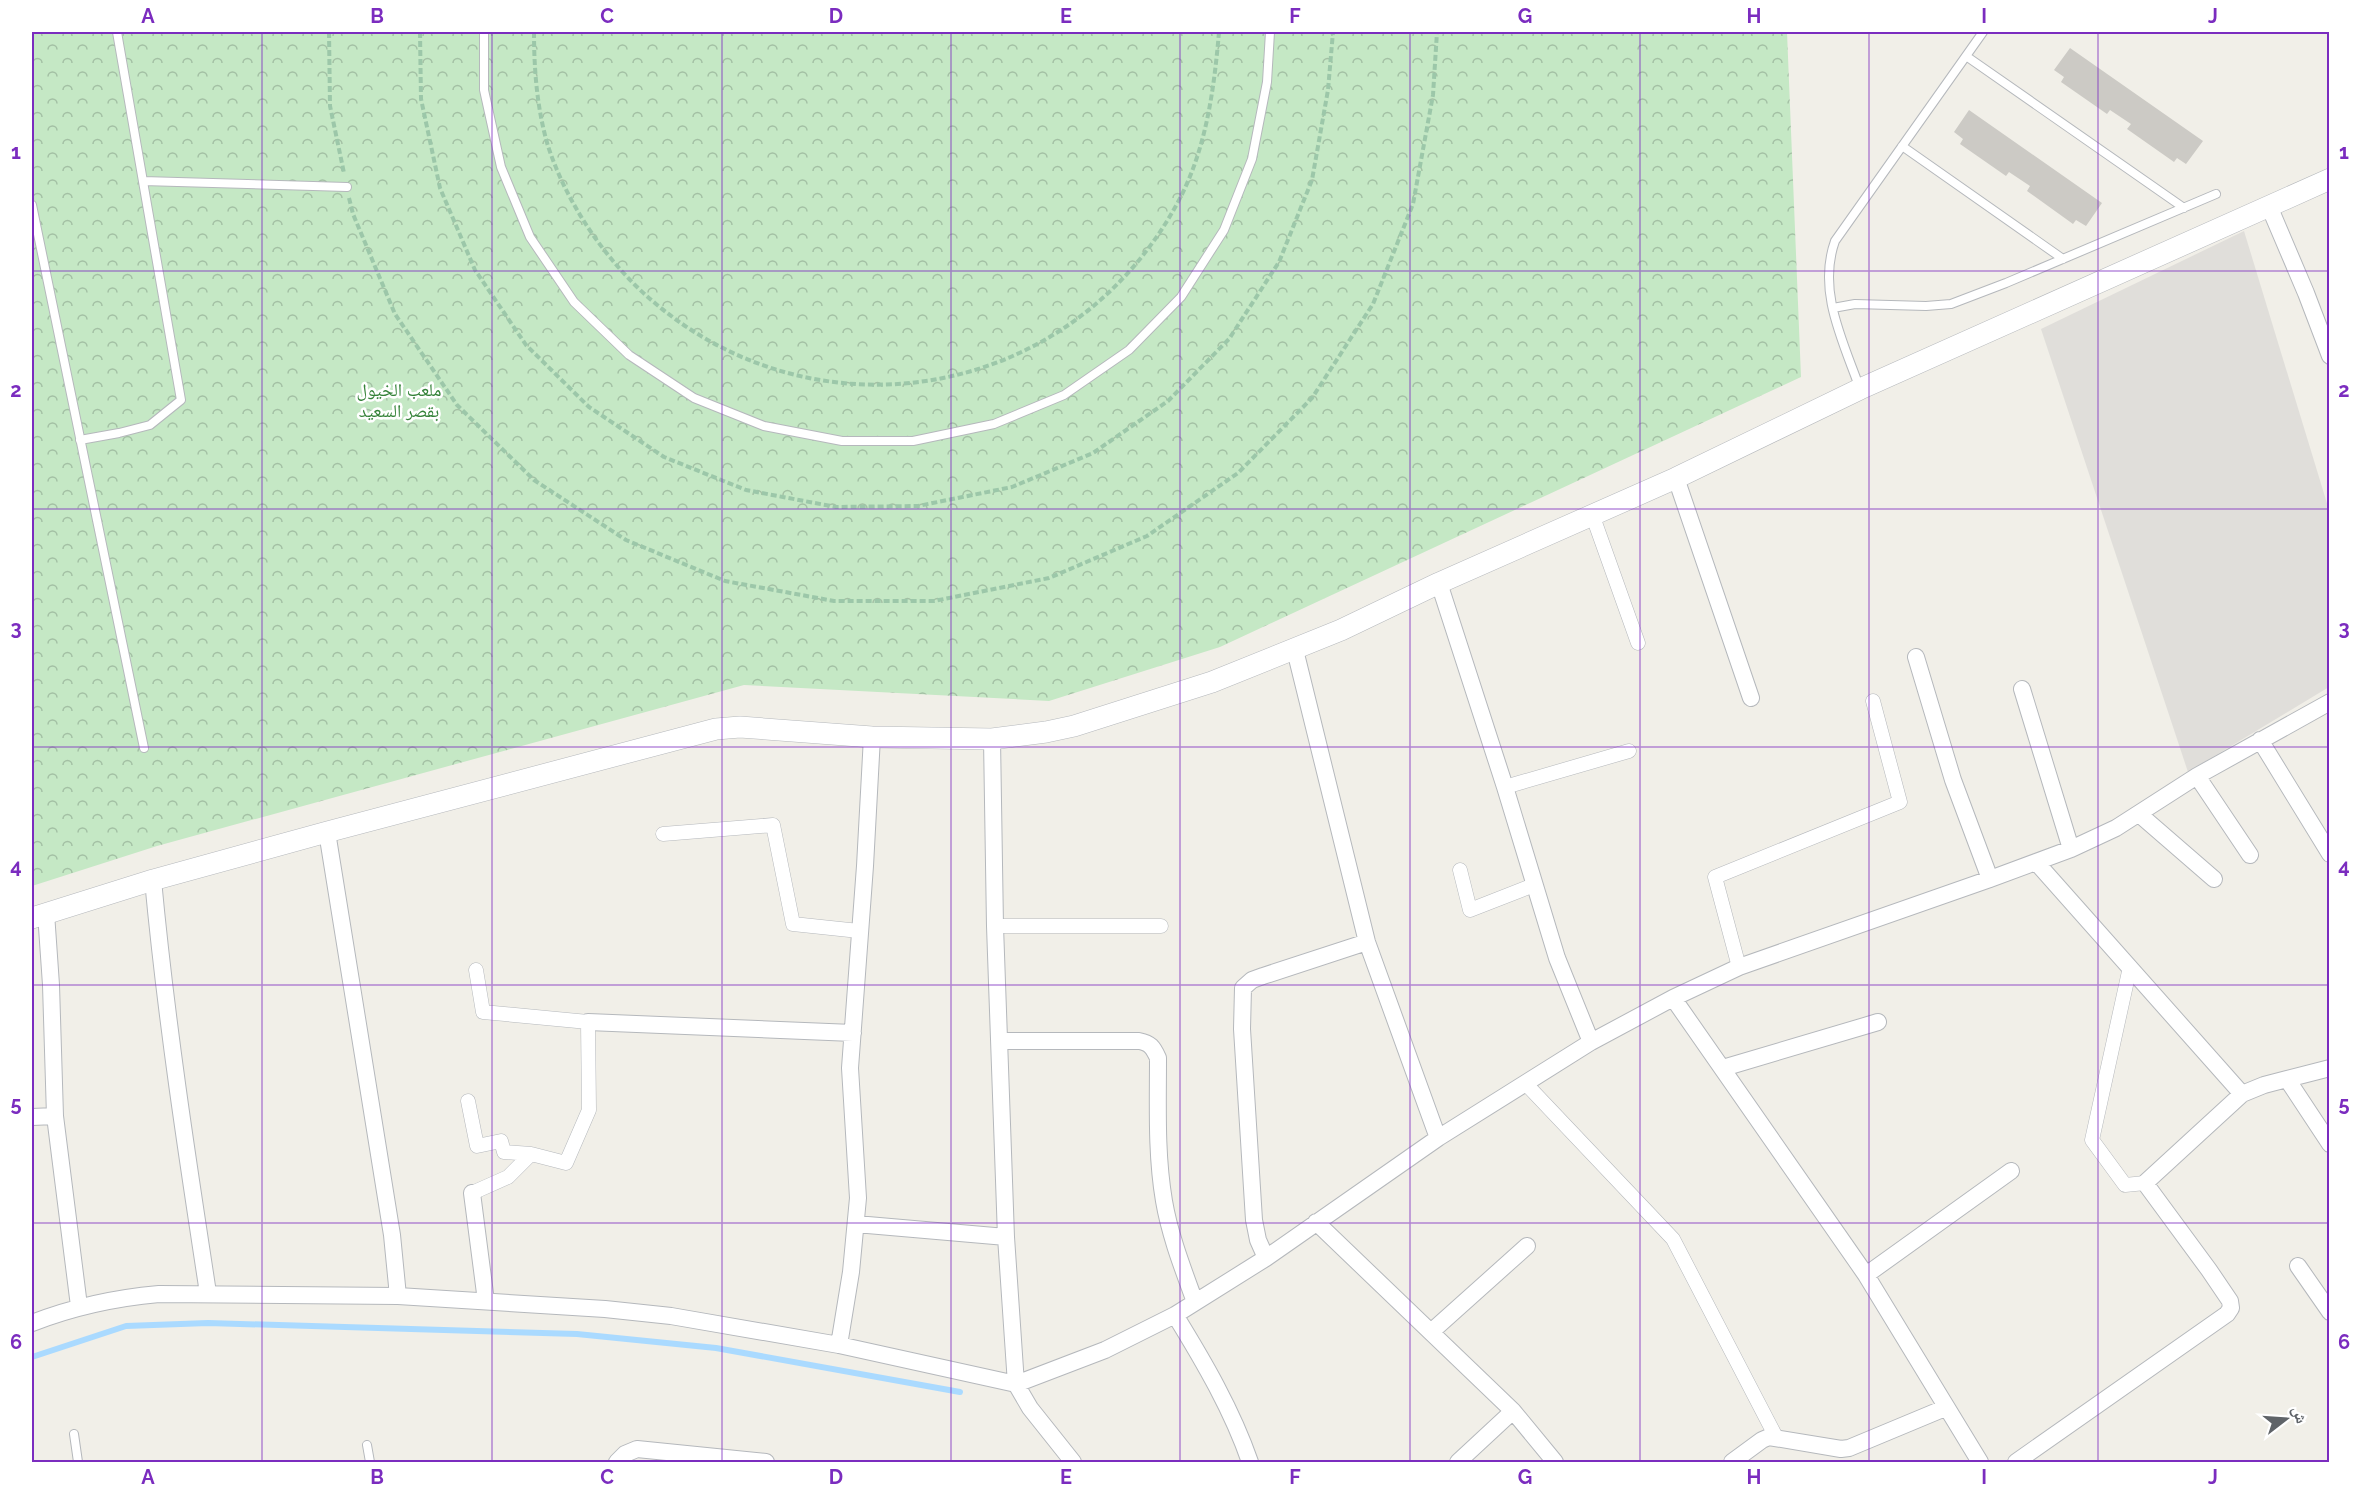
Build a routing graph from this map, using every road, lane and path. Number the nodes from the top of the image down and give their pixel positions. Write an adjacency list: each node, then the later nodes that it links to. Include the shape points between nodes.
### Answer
1 (117, 32): 13 (lane)
2 (329, 32): 15 (path, via 330,106)
3 (420, 32): 8 (path, via 421,99 440,188 474,270 525,345 589,407 664,457 746,490 836,507 859,507 918,506 1012,487 1093,453 1168,401 1229,339 1279,262 1312,180 1328,90)
4 (483, 32): 7 (lane, via 484,90 501,167 530,237 574,302 629,355 694,398 764,426 842,441 913,441 994,424 1064,395 1129,350 1181,297 1224,230 1252,159 1267,82)
5 (534, 32): 6 (path, via 535,79 549,146 575,207 613,263 661,310 717,347 778,372 846,385 908,384 979,370 1039,344 1095,306 1141,259 1179,201 1203,139)
6 (1219, 32)
7 (1270, 32)
8 (1333, 32)
9 (1437, 32): 15 (path, via 1433,95 1413,204 1373,304 1312,398 1238,473 1147,536 1049,578 934,601 834,601 725,581 626,540 534,480 457,405 395,314 353,214)
10 (1983, 32): 11 (lane)
11 (1966, 56): 12 (lane); 19 (lane)
12 (1902, 146): 20 (lane); 21 (lane, via 1835,241 1827,275)
13 (143, 181): 15 (lane); 24 (lane, via 181,400 150,425)
14 (2326, 186): 18 (street)
15 (347, 187)
16 (2217, 194): 19 (lane)
17 (32, 205): 24 (lane)
18 (2269, 206): 22 (street); 23 (street)
19 (2184, 208): 20 (lane)
20 (2064, 259): 21 (lane, via 1951,304 1855,304)
21 (1833, 308): 23 (lane)
22 (2330, 356)
23 (1860, 389): 25 (street)
24 (80, 440): 38 (lane)
25 (1676, 478): 26 (street); 32 (street)
26 (1592, 514): 27 (street); 28 (street)
27 (1439, 584): 29 (street); 41 (street)
28 (1638, 643)
29 (1295, 650): 36 (street, via 1212,682 1074,726); 58 (street)
30 (1916, 657): 50 (street, via 1953,780)
31 (2022, 688): 45 (street)
32 (1751, 698)
33 (1873, 701): 59 (street, via 1900,802 1715,876)
34 (2327, 707): 37 (street)
35 (872, 737): 36 (street); 43 (street, via 740,727 716,729); 57 (street)
36 (992, 739): 55 (street)
37 (2259, 740): 40 (street); 46 (street)
38 (144, 748)
39 (1629, 751): 41 (street)
40 (2197, 776): 42 (street); 47 (street)
41 (1505, 787): 53 (street)
42 (2139, 814): 45 (street); 51 (street)
43 (327, 832): 52 (street); 90 (street, via 389,1215)
44 (663, 834): 57 (street, via 773,825 793,924)
45 (2071, 849): 48 (street)
46 (2330, 854)
47 (2250, 855)
48 (2036, 862): 50 (street); 60 (street)
49 (1460, 870): 53 (street, via 1470,910)
50 (1990, 879): 59 (street)
51 (2214, 879)
52 (153, 880): 54 (street); 89 (street, via 174,1071)
53 (1533, 885): 67 (street)
54 (39, 915): 74 (street, via 51,985)
55 (994, 926): 56 (street); 66 (street)
56 (1161, 926)
57 (859, 931): 65 (street)
58 (1367, 942): 76 (street); 86 (street, via 1252,980 1243,988 1254,1220)
59 (1739, 967): 62 (street)
60 (2130, 967): 72 (street); 80 (street, via 2092,1140 2125,1185)
61 (476, 970): 63 (street, via 483,1012)
62 (1673, 998): 67 (street); 68 (street)
63 (588, 1022): 65 (street); 78 (street, via 589,1110 566,1163)
64 (1878, 1022): 68 (street)
65 (853, 1033): 83 (street, via 850,1080 857,1166)
66 (1000, 1041): 84 (street); 92 (street, via 1138,1041 1154,1048 1158,1058 1159,1161 1164,1200)
67 (1591, 1042): 71 (street)
68 (1723, 1068): 88 (street)
69 (2330, 1068): 70 (street)
70 (2287, 1079): 72 (street); 77 (street)
71 (1525, 1083): 76 (street); 105 (street, via 1672,1239)
72 (2242, 1094): 80 (street)
73 (468, 1101): 78 (street, via 477,1146 501,1142 504,1152)
74 (55, 1116): 75 (street); 93 (street)
75 (32, 1117)
76 (1438, 1138): 82 (street)
77 (2330, 1144)
78 (531, 1154): 81 (street, via 508,1178)
79 (2011, 1171): 88 (street)
80 (2145, 1183): 117 (street, via 2209,1270 2231,1308 2228,1314)
81 (472, 1193): 91 (street)
82 (1316, 1222): 86 (street); 99 (street)
83 (856, 1224): 84 (street); 100 (street)
84 (1006, 1237): 101 (street)
85 (1527, 1246): 99 (street)
86 (1266, 1258): 92 (street)
87 (2298, 1266): 95 (street)
88 (1866, 1275): 102 (street)
89 (208, 1293): 90 (street); 93 (street, via 122,1297)
90 (398, 1296): 91 (street)
91 (486, 1302): 100 (street, via 671,1316)
92 (1195, 1302): 96 (street)
93 (79, 1306): 97 (street)
94 (32, 1309): 97 (street)
95 (2330, 1312)
96 (1175, 1315): 101 (street, via 1106,1350); 112 (street, via 1207,1366)
97 (51, 1316): 98 (street)
98 (32, 1323)
99 (1431, 1332): 103 (street)
100 (839, 1345): 101 (street)
101 (1016, 1384): 111 (street)
102 (1945, 1408): 105 (street, via 1849,1448); 116 (street)
103 (1514, 1411): 113 (street); 114 (street)
104 (74, 1434): 107 (lane)
105 (1776, 1437): 115 (street, via 1762,1440)
106 (367, 1445): 108 (lane)
107 (78, 1462)
108 (370, 1462)
109 (617, 1462): 110 (street, via 636,1449)
110 (766, 1462)
111 (1073, 1462)
112 (1250, 1462)
113 (1458, 1462)
114 (1555, 1462)
115 (1732, 1462)
116 (1980, 1462)
117 (2016, 1462)

